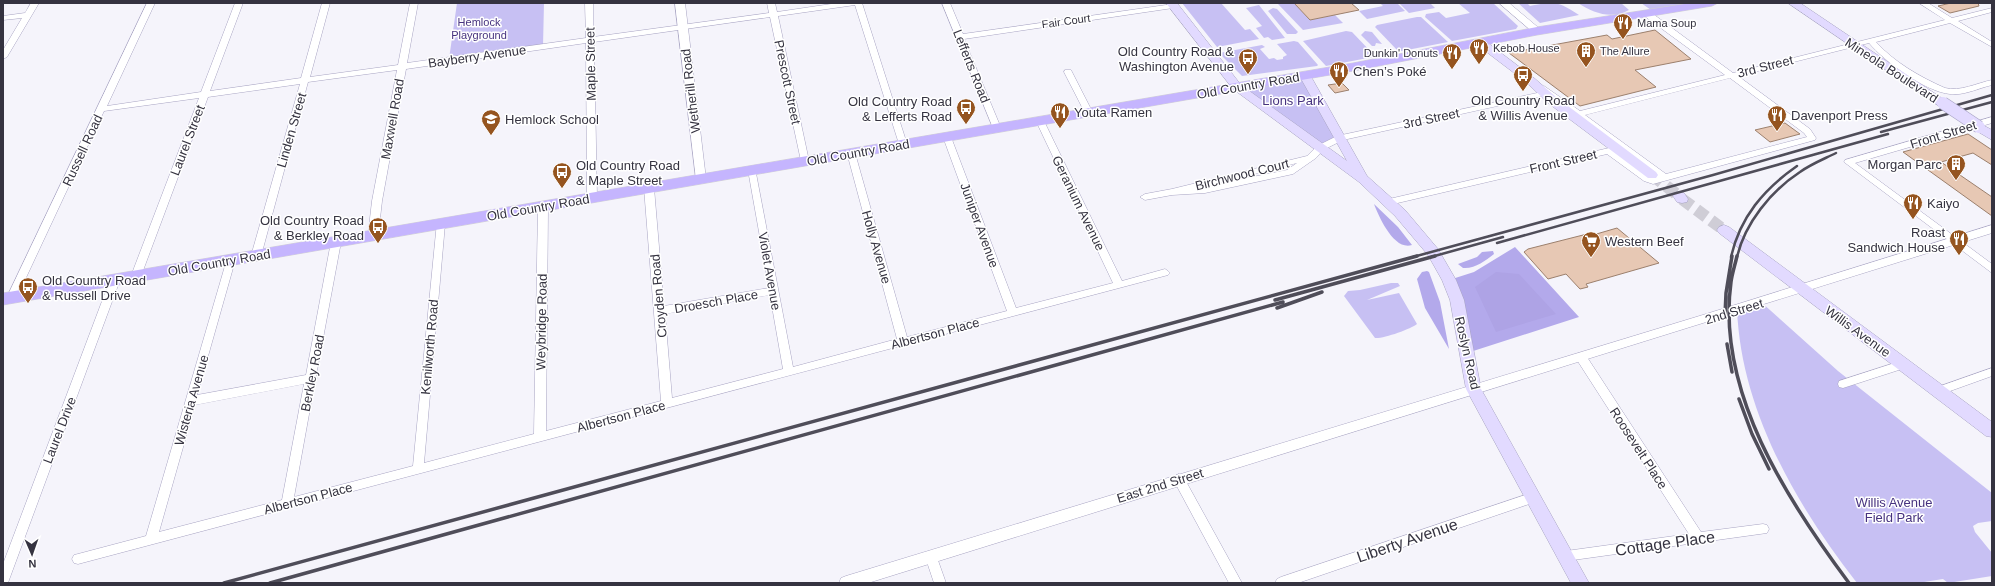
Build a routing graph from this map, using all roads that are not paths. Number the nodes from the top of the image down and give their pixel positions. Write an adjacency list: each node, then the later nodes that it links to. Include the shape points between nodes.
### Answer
1 (35, 3): 20 (street)
2 (151, 3): 42 (street, Russell Road)
3 (239, 3): 40 (street, Laurel Street)
4 (326, 3): 36 (street, Linden Street)
5 (414, 3): 32 (street, Maxwell Road)
6 (589, 3): 26 (street, Maple Street)
7 (680, 3): 23 (street, Wetherill Road)
8 (771, 3): 19 (street, Prescott Street)
9 (854, 3): 19 (street, Bayberry Avenue)
10 (858, 3): 51 (street)
11 (946, 3): 25 (street, Lefferts Road)
12 (1504, 3): 24 (street)
13 (1793, 3): 29 (main road, Mineola Boulevard)
14 (1923, 3): 22 (street)
15 (1172, 4): 25 (street, Fair Court); 39 (main road, Roslyn Road)
16 (1703, 4): 18 (main road, Old Country Road)
17 (1992, 10): 22 (street, 3rd Street)
18 (1646, 13): 24 (main road, Old Country Road); 35 (street)
19 (773, 14): 23 (street, Bayberry Avenue); 54 (street, Prescott Street)
20 (28, 15): 21 (street); 31 (street)
21 (3, 18)
22 (1952, 20): 27 (street, 3rd Street); 30 (street)
23 (683, 27): 26 (street, Bayberry Avenue); 58 (street, Wetherill Road)
24 (1537, 31): 28 (main road, Old Country Road)
25 (960, 37): 47 (street, Lefferts Road)
26 (589, 40): 32 (street, Bayberry Avenue); 62 (street, Maple Street)
27 (1871, 41): 29 (street, 3rd Street); 38 (street, via 1884,54 1941,90 1954,92)
28 (1480, 42): 34 (main road, Old Country Road); 37 (main road)
29 (1853, 44): 35 (street, 3rd Street); 48 (main road, Mineola Boulevard, bridge)
30 (1992, 45)
31 (3, 57)
32 (402, 66): 36 (street, Bayberry Avenue); 68 (street, Maxwell Road)
33 (1068, 72): 43 (street)
34 (1305, 75): 39 (main road, Old Country Road); 50 (main road, Roslyn Road)
35 (1730, 75): 44 (street, 3rd Street); 57 (street, Front Street, via 1807,131 1811,138)
36 (304, 80): 40 (street, Bayberry Avenue); 71 (street, Linden Street)
37 (1530, 80): 41 (main road); 44 (street)
38 (1992, 82)
39 (1237, 87): 43 (main road, Old Country Road); 52 (main road, Roslyn Road)
40 (204, 94): 42 (street, Bayberry Avenue); 75 (street, Laurel Street)
41 (1544, 94): 50 (street, 3rd Street); 56 (main road)
42 (101, 109): 80 (street, Russell Road)
43 (1089, 113): 46 (main road, Old Country Road)
44 (1579, 114): 57 (street)
45 (1992, 120): 69 (street, Front Street, via 1848,162)
46 (1040, 121): 47 (main road, Old Country Road); 77 (street, Geranium Avenue)
47 (997, 128): 49 (main road, Old Country Road)
48 (1992, 136)
49 (947, 137): 51 (main road, Old Country Road); 82 (street, Juniper Avenue)
50 (1340, 138): 52 (street, 3rd Street); 59 (main road, Roslyn Road)
51 (903, 144): 53 (main road, Old Country Road)
52 (1316, 152): 59 (main road, Roslyn Road); 61 (street, Birchwood Court, via 1290,172 1205,190)
53 (851, 153): 54 (main road, Old Country Road); 83 (street, Holly Avenue)
54 (806, 161): 55 (main road, Old Country Road)
55 (752, 170): 58 (main road, Old Country Road); 78 (street, Violet Avenue)
56 (1652, 175)
57 (1665, 178): 63 (street, Front Street, via 1653,181 1647,179 1609,151)
58 (700, 179): 60 (main road, Old Country Road)
59 (1363, 179): 63 (main road, Roslyn Road)
60 (649, 188): 62 (main road, Old Country Road); 81 (street, Croyden Road)
61 (1145, 197)
62 (592, 198): 64 (main road, Old Country Road)
63 (1389, 202): 90 (main road, Roslyn Road, via 1427,245 1452,285)
64 (542, 207): 65 (main road, Old Country Road); 95 (street, Weybridge Road)
65 (440, 224): 68 (main road, Old Country Road); 96 (street, Kenilworth Road)
66 (1724, 230): 79 (main road, Willis Avenue)
67 (1992, 230): 69 (street, 2nd Street)
68 (373, 236): 70 (main road, Old Country Road)
69 (1955, 241): 73 (street); 79 (street, 2nd Street)
70 (336, 242): 71 (main road, Old Country Road); 88 (street, Berkley Road)
71 (256, 256): 72 (main road, Old Country Road)
72 (230, 260): 75 (main road, Old Country Road); 92 (street, Wisteria Avenue)
73 (1992, 269)
74 (1165, 273): 77 (street, Albertson Place)
75 (136, 276): 76 (main road, Old Country Road)
76 (115, 280): 80 (main road, Old Country Road); 106 (street, Laurel Drive)
77 (1119, 285): 82 (street, Albertson Place)
78 (774, 290): 81 (street, Droesch Place); 86 (street, Violet Avenue)
79 (1803, 290): 84 (street, 2nd Street); 85 (main road, Willis Avenue)
80 (7, 298)
81 (660, 312): 93 (street, Croyden Road)
82 (1013, 313): 83 (street, Albertson Place)
83 (903, 342): 86 (street, Albertson Place)
84 (1581, 357): 90 (street, 2nd Street); 101 (street, Roosevelt Place)
85 (1904, 364): 89 (street); 91 (main road, Willis Avenue)
86 (789, 372): 93 (street, Albertson Place)
87 (1992, 372): 91 (street)
88 (312, 378): 92 (street); 99 (street, Berkley Road)
89 (1844, 384)
90 (1474, 389): 97 (street, East 2nd Street); 98 (main road, Roslyn Road)
91 (1939, 391): 94 (main road, Willis Avenue)
92 (190, 401): 102 (street, Wisteria Avenue)
93 (667, 404): 95 (street, Albertson Place)
94 (1992, 431)
95 (540, 437): 96 (street, Albertson Place)
96 (418, 469): 99 (street, Albertson Place)
97 (1179, 479): 103 (street, East 2nd Street); 109 (street)
98 (1534, 497): 104 (main road, Roslyn Road); 110 (street, Liberty Avenue)
99 (287, 504): 102 (street, Albertson Place)
100 (1763, 529): 101 (street, Cottage Place)
101 (1698, 538): 104 (street, Cottage Place)
102 (151, 539): 105 (street, Albertson Place)
103 (931, 556): 107 (street, East 2nd Street); 108 (street)
104 (1566, 556): 111 (main road, Roslyn Road)
105 (78, 559)
106 (3, 580)
107 (846, 583)
108 (940, 583)
109 (1236, 583)
110 (1281, 583)
111 (1580, 583)

